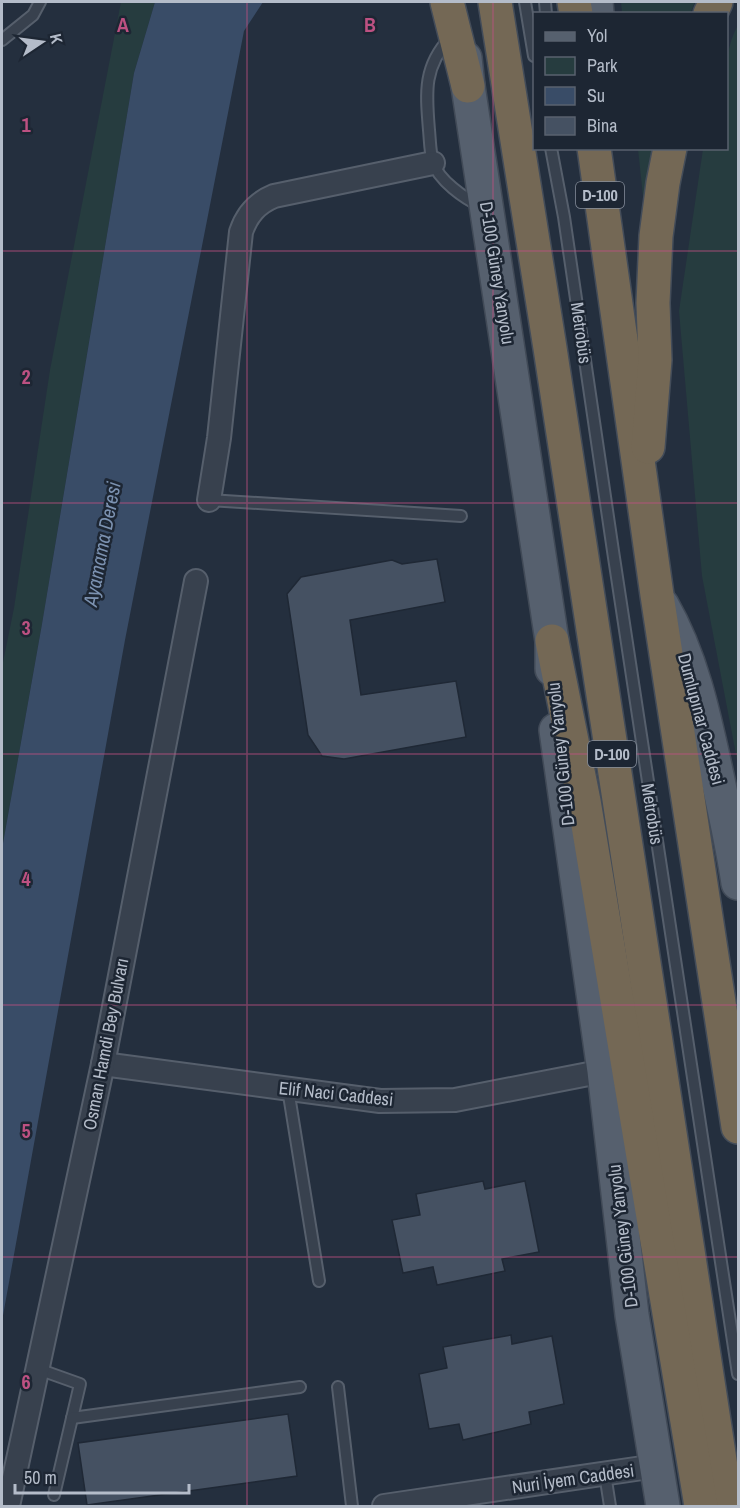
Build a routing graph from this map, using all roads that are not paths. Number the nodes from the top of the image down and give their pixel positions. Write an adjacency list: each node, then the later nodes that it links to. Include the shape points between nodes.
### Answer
1 (40, 2): 7 (lane, via 33,15)
2 (447, 2): 6 (highway)
3 (460, 2): 9 (main road, D-100 Güney Yanyolu)
4 (495, 2): 45 (highway, D-100)
5 (525, 2): 8 (lane)
6 (454, 33): 9 (highway); 15 (lane, via 442,45 428,76)
7 (2, 39)
8 (533, 50)
9 (468, 86): 16 (main road, D-100 Güney Yanyolu)
10 (551, 150): 17 (lane, Metrobüs)
11 (558, 150): 17 (lane, Metrobüs)
12 (594, 150): 18 (highway, D-100)
13 (606, 150): 18 (main road)
14 (670, 150): 19 (highway, via 657,236 652,416)
15 (433, 164): 16 (lane, via 454,189); 20 (street, via 274,196 249,213 241,232)
16 (487, 209): 24 (main road, D-100 Güney Yanyolu)
17 (564, 217): 32 (lane, Metrobüs)
18 (607, 242): 19 (highway, D-100)
19 (643, 493): 23 (highway, D-100)
20 (209, 500): 21 (lane)
21 (460, 516)
22 (196, 581): 26 (street, Osman Hamdi Bey Bulvarı)
23 (657, 596): 25 (main road, Dumlupınar Caddesi, via 676,628 695,682); 29 (highway, D-100)
24 (552, 641): 27 (main road, D-100 Güney Yanyolu, via 553,712); 44 (highway, via 586,812)
25 (738, 883)
26 (103, 1064): 28 (street, Elif Naci Caddesi); 31 (street, Osman Hamdi Bey Bulvarı)
27 (604, 1071): 28 (street, Elif Naci Caddesi, via 455,1100 381,1101); 36 (main road, D-100 Güney Yanyolu, via 632,1315)
28 (288, 1089): 30 (lane)
29 (738, 1127)
30 (319, 1281)
31 (38, 1369): 35 (lane, via 80,1384); 39 (street, Osman Hamdi Bey Bulvarı)
32 (738, 1374)
33 (300, 1387): 35 (lane)
34 (339, 1387): 40 (lane)
35 (72, 1418): 38 (lane)
36 (656, 1466): 37 (street, Nuri İyem Caddesi); 43 (main road, D-100 Güney Yanyolu)
37 (605, 1474): 41 (street, Nuri İyem Caddesi); 42 (lane)
38 (54, 1495)
39 (8, 1506)
40 (352, 1506)
41 (384, 1506)
42 (610, 1506)
43 (663, 1506)
44 (701, 1506)
45 (727, 1506)

